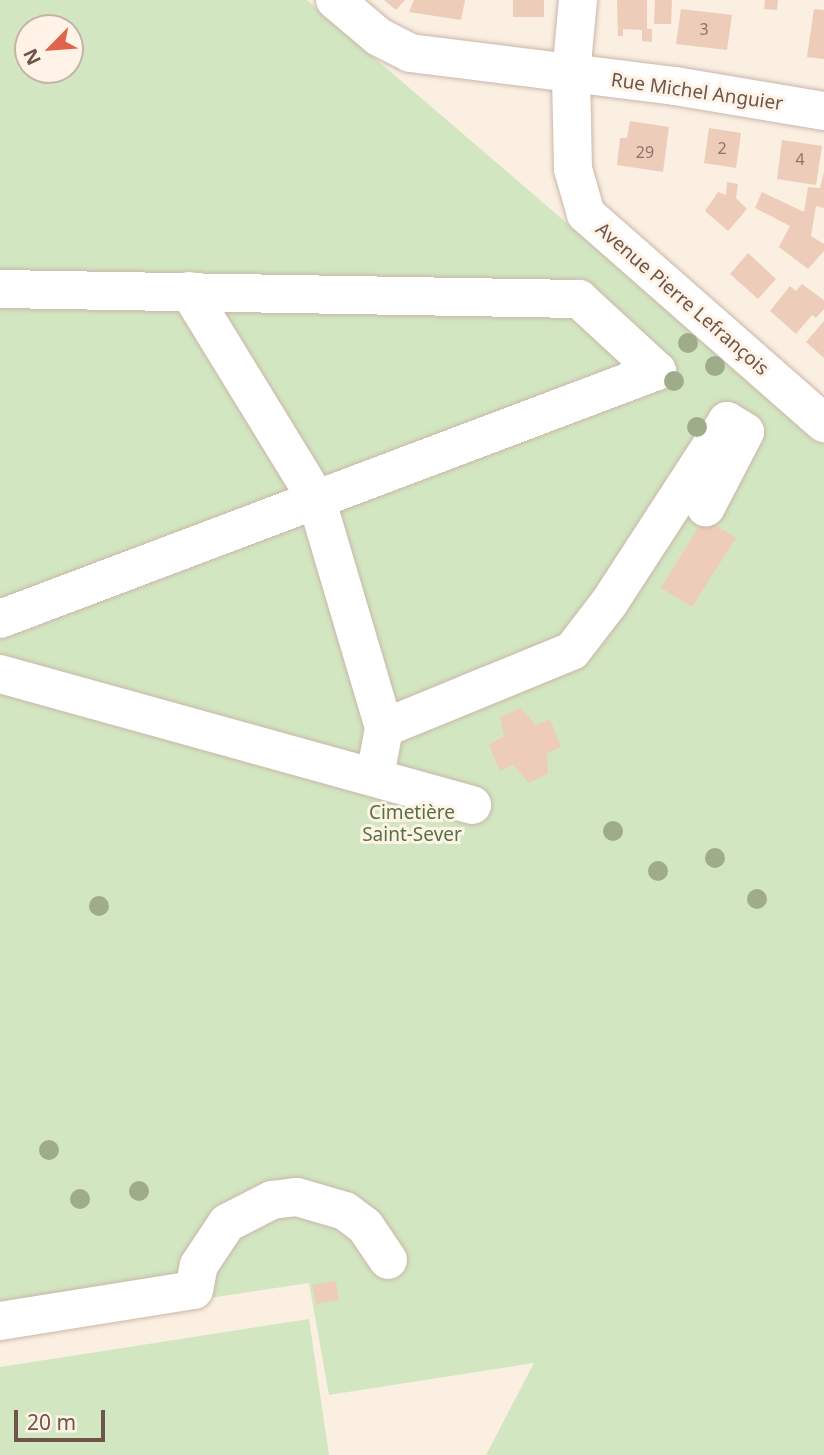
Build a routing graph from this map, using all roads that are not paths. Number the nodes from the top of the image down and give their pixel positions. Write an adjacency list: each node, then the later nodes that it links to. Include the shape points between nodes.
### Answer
1 (335, 0): 3 (street, via 379,37 410,53)
2 (578, 0): 3 (street, Avenue Pierre Lefrançois)
3 (571, 74): 4 (street, Rue Michel Anguier); 7 (street, Avenue Pierre Lefrançois, via 572,169 586,214)
4 (824, 111)
5 (0, 289): 6 (street)
6 (189, 291): 8 (street); 8 (street, via 579,299 657,371)
7 (824, 423)
8 (316, 498): 10 (street); 12 (street)
9 (706, 507): 12 (street, via 745,432 727,421 572,651)
10 (0, 619)
11 (0, 674): 13 (street)
12 (384, 728): 13 (street)
13 (375, 778): 14 (street)
14 (472, 805)
15 (388, 1260): 16 (street, via 365,1226 345,1211 297,1197 272,1200 227,1223 200,1265 194,1290)
16 (0, 1321)

